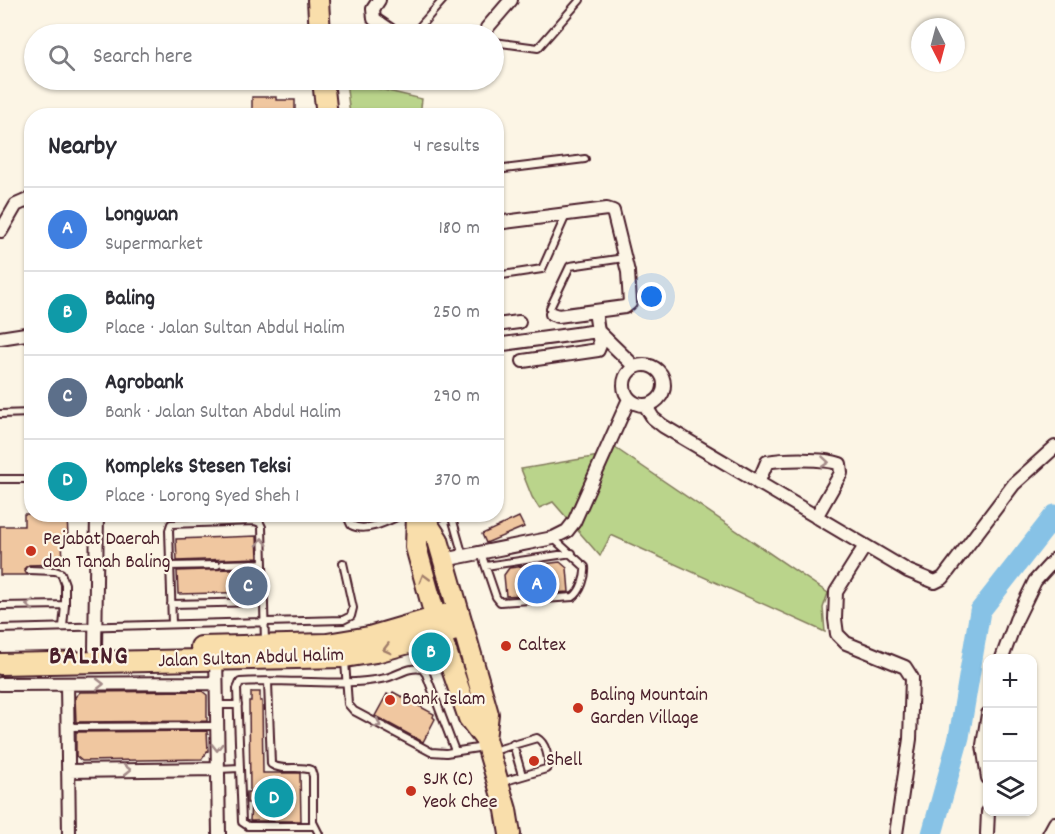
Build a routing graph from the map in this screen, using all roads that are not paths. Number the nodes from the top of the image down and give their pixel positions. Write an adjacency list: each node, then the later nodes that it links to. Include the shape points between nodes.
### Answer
1 (318, 0): 6 (main road)
2 (379, 0): 7 (street, via 373,9 374,19)
3 (443, 0): 8 (lane)
4 (512, 0): 9 (street)
5 (580, 0): 10 (lane, via 538,48)
6 (319, 24)
7 (381, 24)
8 (422, 24)
9 (491, 24)
10 (504, 43)
11 (324, 90): 12 (main road)
12 (326, 108)
13 (585, 159): 14 (lane)
14 (504, 169)
15 (24, 202): 18 (street, via 16,205)
16 (566, 214): 17 (street); 19 (street, via 611,209); 20 (lane, via 542,269)
17 (504, 223)
18 (2, 231)
19 (625, 258): 21 (street, via 630,303); 22 (lane, via 570,266 550,308)
20 (504, 275)
21 (595, 311): 22 (street); 25 (street)
22 (552, 314)
23 (519, 322): 24 (street)
24 (504, 324)
25 (598, 331): 28 (street); 29 (street, via 598,350); 30 (street)
26 (24, 334): 27 (street)
27 (0, 338)
28 (504, 344)
29 (523, 361)
30 (635, 367): 31 (street, via 624,381); 32 (street, via 652,366 663,378 663,394)
31 (629, 399): 32 (street); 48 (street, via 574,522)
32 (645, 405): 38 (street, via 663,426)
33 (24, 413): 34 (lane)
34 (0, 414)
35 (1055, 447): 49 (street, via 1014,484 940,581 931,582)
36 (0, 479): 37 (lane)
37 (24, 479)
38 (758, 483): 39 (street); 39 (street, one-way to 39, via 767,462 830,460 840,464 841,473)
39 (816, 517): 49 (street)
40 (97, 522): 66 (street)
41 (219, 522): 56 (lane, one-way to 56, via 171,524)
42 (259, 522): 54 (lane, one-way to 42)
43 (349, 522): 44 (lane, via 357,528)
44 (375, 522)
45 (420, 522): 67 (main road, one-way to 45, via 416,547)
46 (425, 522): 52 (main road)
47 (451, 522): 52 (lane)
48 (553, 538): 50 (street); 51 (lane)
49 (865, 546): 103 (street, via 836,592 836,627 846,643 905,668 912,678 910,739)
50 (481, 553): 52 (street); 57 (lane)
51 (572, 553): 57 (lane); 57 (lane, via 584,564 585,571 579,592 573,597 500,602)
52 (454, 558): 63 (main road)
53 (1055, 559): 75 (street, via 1035,581)
54 (263, 563): 56 (lane); 59 (lane)
55 (343, 563): 64 (lane, via 353,608 348,618)
56 (170, 566): 60 (lane)
57 (486, 566)
58 (29, 570): 61 (lane, via 61,573)
59 (264, 602): 60 (lane); 64 (lane)
60 (171, 604): 65 (lane)
61 (65, 605): 62 (lane, one-way to 62); 68 (lane)
62 (0, 606)
63 (461, 619): 67 (main road, Jalan Sultan Abdul Halim); 89 (main road, via 488,714)
64 (265, 622): 65 (lane); 71 (lane)
65 (172, 624): 66 (lane)
66 (95, 626): 68 (lane); 72 (street)
67 (438, 626): 70 (main road, Jalan Sultan Abdul Halim); 71 (main road, Jalan Sultan Abdul Halim, via 327,644); 78 (main road)
68 (63, 627): 69 (lane)
69 (0, 629)
70 (417, 641): 76 (main road, Jalan Sultan Abdul Halim, one-way to 76); 78 (main road, via 442,655)
71 (265, 645): 74 (main road, Jalan Sultan Abdul Halim)
72 (95, 650): 73 (main road, Jalan Sultan Abdul Halim); 74 (main road, Jalan Sultan Abdul Halim)
73 (0, 651)
74 (216, 653): 76 (main road, Jalan Sultan Abdul Halim); 77 (main road, Jalan Sultan Abdul Halim); 81 (street)
75 (1003, 654)
76 (345, 657): 80 (lane)
77 (0, 664)
78 (451, 666): 89 (main road, via 469,718)
79 (268, 682): 80 (lane); 85 (lane, via 238,683); 98 (lane, via 271,764 311,770)
80 (347, 682): 90 (lane, one-way to 90, via 348,704 354,711 423,750); 90 (lane, via 422,669)
81 (216, 683): 83 (street, one-way to 81); 84 (street)
82 (0, 684): 83 (street)
83 (67, 684): 87 (street)
84 (217, 705): 85 (lane); 86 (street)
85 (238, 705): 91 (lane)
86 (217, 726): 87 (lane); 92 (street, one-way to 92)
87 (67, 727): 93 (street)
88 (513, 744): 89 (lane); 94 (lane); 94 (lane, via 541,740 549,760 546,769)
89 (487, 746): 90 (lane); 95 (main road)
90 (455, 751)
91 (240, 768): 92 (lane); 98 (lane, via 243,825)
92 (218, 769): 93 (street, one-way to 92); 100 (street)
93 (68, 771): 99 (street)
94 (522, 775): 95 (lane)
95 (498, 783): 102 (main road)
96 (988, 816): 104 (street)
97 (1055, 823): 105 (street)
98 (314, 826): 101 (lane)
99 (69, 834)
100 (219, 834)
101 (319, 834)
102 (510, 834)
103 (896, 834)
104 (987, 834)
105 (1049, 834)

